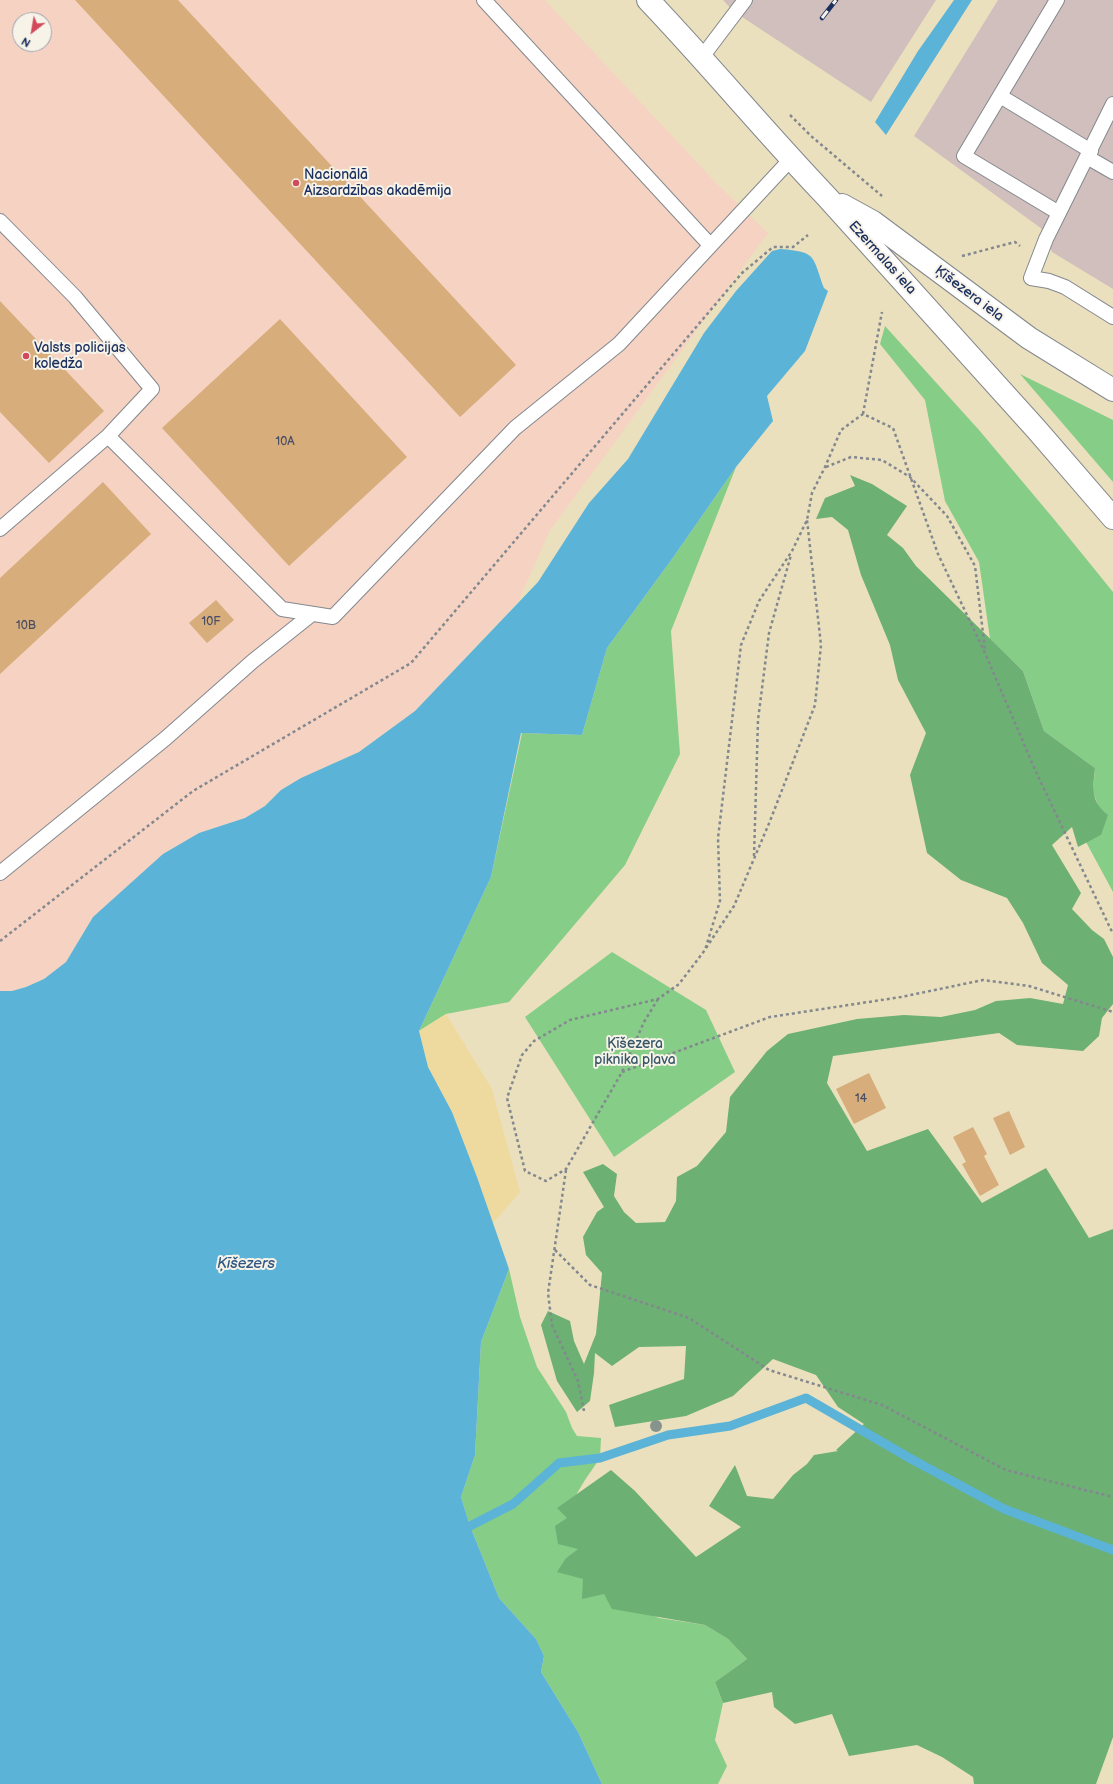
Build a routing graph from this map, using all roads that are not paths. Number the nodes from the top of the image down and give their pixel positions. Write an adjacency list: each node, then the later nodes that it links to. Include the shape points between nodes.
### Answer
1 (484, 0): 14 (lane)
2 (648, 0): 5 (street, Ezermalas iela)
3 (745, 0): 5 (lane)
4 (1057, 0): 6 (lane)
5 (702, 57): 9 (street, Ezermalas iela)
6 (1000, 96): 8 (lane); 12 (lane, via 964,156)
7 (1113, 104): 8 (lane)
8 (1089, 154): 10 (lane); 12 (lane)
9 (791, 159): 11 (street, Ezermalas iela); 14 (lane)
10 (1113, 172)
11 (826, 196): 16 (street, Ķīšezera iela, via 873,222 1016,329); 18 (street, Ezermalas iela, via 1038,430)
12 (1059, 213): 15 (lane, via 1030,278 1064,287)
13 (0, 221): 17 (lane, via 75,297 152,389)
14 (710, 245): 20 (lane, via 619,344 515,428 333,617)
15 (1113, 317)
16 (1113, 390)
17 (108, 436): 19 (lane); 20 (lane, via 282,609)
18 (1113, 518)
19 (0, 529)
20 (312, 614): 21 (lane, via 253,661 166,738)
21 (0, 873)

